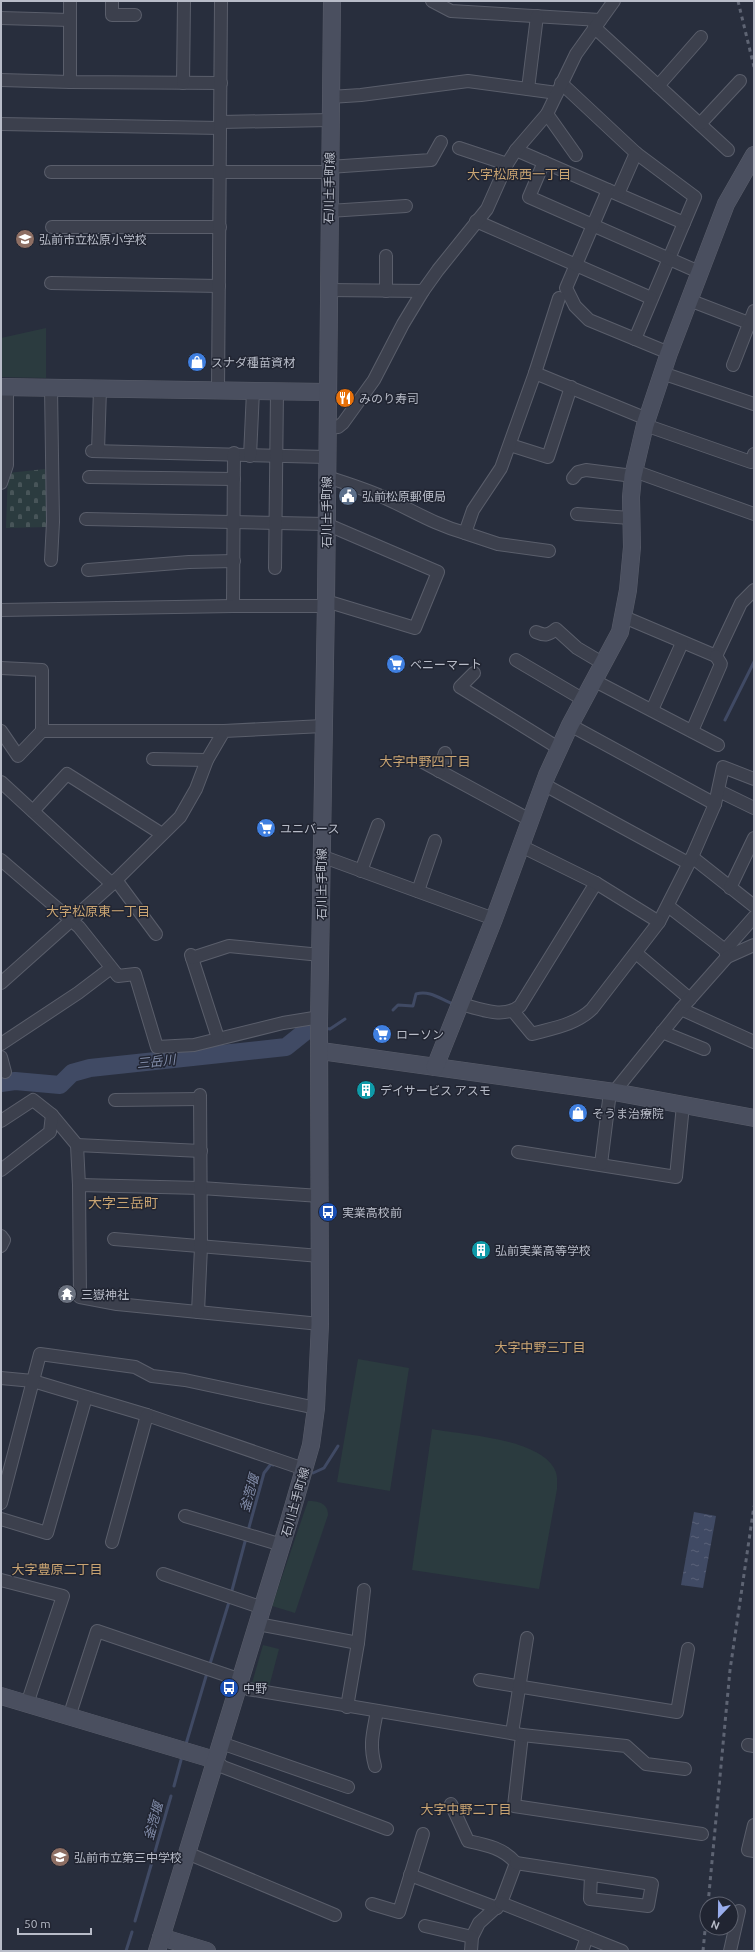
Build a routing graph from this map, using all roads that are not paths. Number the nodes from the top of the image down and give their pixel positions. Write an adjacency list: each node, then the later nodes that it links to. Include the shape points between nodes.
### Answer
1 (70, 1): 12 (street)
2 (112, 1): 9 (street, via 112,15)
3 (184, 1): 18 (street)
4 (221, 1): 19 (street)
5 (332, 1): 23 (street, 石川土手町線)
6 (432, 1): 8 (street, via 451,11)
7 (614, 1): 13 (street)
8 (473, 6): 10 (street)
9 (135, 15)
10 (536, 16): 13 (street); 22 (street)
11 (1, 18): 12 (street)
12 (70, 20): 16 (street)
13 (597, 24): 20 (street); 21 (street, via 576,54)
14 (701, 37): 20 (street)
15 (1, 80): 16 (street)
16 (70, 82): 18 (street)
17 (740, 82): 27 (street)
18 (183, 83): 19 (street)
19 (221, 83): 28 (street)
20 (658, 86): 27 (street)
21 (559, 88): 22 (street); 24 (street); 33 (street)
22 (528, 89): 23 (street, via 468,81)
23 (330, 97): 25 (street, 石川土手町線)
24 (547, 114): 31 (street); 34 (street)
25 (330, 120): 28 (street); 38 (street, 石川土手町線)
26 (1, 124): 28 (street)
27 (700, 124): 32 (street)
28 (221, 125): 40 (street)
29 (441, 142): 38 (street, via 431,160)
30 (459, 148): 37 (street)
31 (516, 150): 36 (street); 37 (street)
32 (728, 150)
33 (636, 153): 41 (street); 45 (street, via 695,197)
34 (576, 155)
35 (754, 156): 52 (street, via 726,204)
36 (544, 162): 41 (street); 46 (street, via 529,197)
37 (507, 164): 44 (street, via 487,208)
38 (329, 170): 40 (street); 43 (street, 石川土手町線)
39 (51, 172): 40 (street)
40 (220, 172): 48 (street)
41 (613, 192): 45 (street); 46 (street)
42 (406, 206): 43 (street)
43 (329, 211): 55 (street, 石川土手町線)
44 (476, 221): 51 (street); 57 (street)
45 (684, 222): 50 (street)
46 (592, 225): 50 (street); 51 (street)
47 (52, 227): 48 (street)
48 (220, 227): 54 (street)
49 (386, 256): 56 (street)
50 (668, 259): 52 (street); 59 (street)
51 (575, 263): 59 (street); 63 (street, via 566,288 575,306 589,320)
52 (699, 272): 60 (street)
53 (51, 284): 54 (street)
54 (219, 286): 72 (street)
55 (328, 290): 56 (street); 75 (street, 石川土手町線)
56 (386, 290): 57 (street)
57 (423, 291): 78 (street, via 374,380 343,423)
58 (559, 298): 66 (street)
59 (651, 298): 63 (street)
60 (689, 300): 62 (street); 64 (street)
61 (754, 311): 62 (street)
62 (752, 324): 65 (street)
63 (635, 339): 64 (street)
64 (670, 353): 67 (street)
65 (733, 365)
66 (535, 372): 69 (street); 79 (street)
67 (662, 373): 76 (street); 77 (street)
68 (4, 387): 70 (street); 90 (street, via 7,466)
69 (571, 387): 77 (street); 79 (street, via 548,457)
70 (51, 388): 71 (street); 100 (street)
71 (100, 389): 72 (street); 80 (street, via 95,451)
72 (218, 391): 73 (street)
73 (252, 391): 74 (street); 82 (street)
74 (277, 392): 75 (street); 83 (street)
75 (327, 392): 78 (street, 石川土手町線)
76 (754, 404)
77 (646, 422): 81 (street, via 751,462); 85 (street)
78 (327, 428): 84 (street, 石川土手町線)
79 (510, 445): 98 (street, via 501,468 473,510)
80 (234, 453): 82 (street); 89 (street)
81 (754, 454)
82 (250, 456): 83 (street)
83 (277, 457): 84 (street); 96 (street)
84 (327, 457): 87 (street, 石川土手町線)
85 (634, 474): 88 (street, via 586,470 578,472); 92 (street); 93 (street)
86 (89, 476): 89 (street)
87 (327, 478): 97 (street, 石川土手町線); 98 (street, via 377,494 432,522)
88 (573, 478)
89 (234, 479): 95 (street)
90 (1, 483)
91 (578, 514): 93 (street)
92 (754, 514)
93 (630, 518): 108 (street, via 632,547)
94 (86, 519): 95 (street)
95 (234, 522): 96 (street); 101 (street)
96 (275, 523): 97 (street); 102 (street)
97 (326, 524): 105 (street, 石川土手町線); 105 (street, via 438,572 415,628)
98 (465, 533): 99 (street, via 498,544)
99 (549, 551)
100 (51, 560)
101 (234, 561): 103 (street); 106 (street)
102 (275, 568)
103 (88, 570)
104 (754, 590): 111 (street, via 741,603)
105 (326, 604): 106 (street); 120 (street, 石川土手町線)
106 (233, 606): 107 (street)
107 (1, 610)
108 (624, 617): 110 (street); 113 (street, via 620,632)
109 (536, 632): 113 (street, via 551,634 556,629 577,648)
110 (682, 643): 111 (street); 118 (street)
111 (716, 656): 124 (street, via 721,664)
112 (516, 660): 117 (street)
113 (604, 664): 116 (street)
114 (1, 668): 122 (street, via 42,670)
115 (474, 673): 126 (street, via 460,687)
116 (595, 681): 117 (street); 118 (street)
117 (584, 700): 119 (street)
118 (652, 710): 124 (street)
119 (570, 725): 126 (street); 136 (street)
120 (323, 726): 123 (street); 145 (street, 石川土手町線)
121 (1, 731): 122 (street, via 18,756)
122 (42, 731): 123 (street)
123 (224, 731): 129 (street)
124 (692, 731): 125 (street)
125 (718, 745)
126 (560, 748): 134 (street)
127 (445, 753): 131 (street)
128 (153, 759): 129 (street)
129 (207, 760): 141 (street, via 196,789 183,812)
130 (423, 762): 131 (street)
131 (439, 771): 139 (street)
132 (754, 779): 135 (street, via 723,767)
133 (1, 782): 138 (street)
134 (543, 784): 139 (street); 147 (street)
135 (719, 791): 136 (street); 137 (street)
136 (715, 804): 147 (street)
137 (754, 808)
138 (33, 811): 141 (street, via 67,774); 149 (street)
139 (530, 820): 144 (street)
140 (378, 825): 148 (street)
141 (162, 834): 149 (street)
142 (754, 838): 151 (street)
143 (435, 841): 152 (street)
144 (521, 846): 150 (street); 156 (street)
145 (321, 856): 148 (street); 163 (street, 石川土手町線)
146 (1, 860): 157 (street)
147 (690, 860): 151 (street); 153 (street)
148 (361, 871): 152 (street)
149 (114, 882): 157 (street); 159 (street)
150 (596, 883): 158 (street); 169 (street, via 520,1006)
151 (730, 888): 154 (street)
152 (418, 891): 156 (street)
153 (668, 906): 158 (street); 162 (street)
154 (754, 906)
155 (754, 917): 162 (street)
156 (494, 919): 167 (street)
157 (71, 921): 164 (street, via 79,927); 165 (street)
158 (659, 922): 161 (street)
159 (156, 934)
160 (754, 945): 162 (street)
161 (636, 953): 166 (street); 169 (street, via 583,1018 532,1034)
162 (726, 954): 166 (street)
163 (321, 955): 170 (street, 石川土手町線); 172 (street, via 229,946 192,956)
164 (111, 968): 172 (street, via 118,976 135,974 157,1047 194,1045); 174 (street)
165 (1, 984)
166 (690, 999): 168 (street)
167 (461, 1004): 169 (street, via 487,1012); 177 (street)
168 (681, 1009): 171 (street); 173 (street)
169 (513, 1012)
170 (320, 1032): 172 (street, via 283,1023); 177 (street); 192 (street, 石川土手町線)
171 (662, 1032): 175 (street); 179 (street)
172 (218, 1038)
173 (754, 1042)
174 (1, 1044)
175 (704, 1049)
176 (1, 1057): 178 (street)
177 (435, 1067): 179 (street)
178 (5, 1072)
179 (612, 1092): 181 (street); 188 (street)
180 (115, 1100): 186 (street, via 200,1097)
181 (683, 1105): 183 (street); 188 (street, via 676,1177)
182 (52, 1115): 184 (street, via 33,1100); 185 (street); 189 (street, via 50,1132)
183 (754, 1118)
184 (1, 1121)
185 (77, 1145): 186 (street); 190 (street)
186 (201, 1152): 191 (street)
187 (518, 1152): 188 (street)
188 (601, 1164)
189 (1, 1170)
190 (79, 1185): 191 (street); 198 (street, via 80,1297 117,1304)
191 (201, 1188): 192 (street); 196 (street)
192 (320, 1196): 197 (street, 石川土手町線)
193 (1, 1236): 195 (street, via 4,1240)
194 (114, 1240): 196 (street)
195 (1, 1246)
196 (201, 1247): 197 (street); 198 (street)
197 (320, 1256): 199 (street, 石川土手町線)
198 (198, 1312): 199 (street)
199 (320, 1324): 203 (street, 石川土手町線)
200 (1, 1378): 201 (street)
201 (33, 1381): 202 (street); 203 (street, via 40,1354 135,1367 152,1376 185,1380); 206 (street)
202 (86, 1397): 204 (street); 208 (street, via 47,1533)
203 (316, 1408): 205 (street, 石川土手町線, via 311,1445)
204 (147, 1415): 205 (street); 209 (street)
205 (304, 1469): 210 (street, 石川土手町線)
206 (1, 1503)
207 (185, 1516): 210 (street)
208 (1, 1519)
209 (112, 1542)
210 (282, 1545): 214 (street, 石川土手町線)
211 (163, 1574): 214 (street)
212 (1, 1580): 222 (street, via 63,1596)
213 (364, 1590): 216 (street)
214 (260, 1616): 216 (street); 219 (street, 石川土手町線)
215 (527, 1638): 220 (street)
216 (358, 1643): 223 (street)
217 (688, 1649): 220 (street, via 676,1712)
218 (480, 1680): 220 (street)
219 (239, 1682): 223 (street, via 248,1689); 225 (street, via 232,1677 97,1631); 227 (street, 石川土手町線)
220 (519, 1687): 226 (street)
221 (1, 1696): 222 (street)
222 (27, 1704): 225 (street)
223 (347, 1707): 224 (street)
224 (377, 1711): 226 (street); 229 (street, via 371,1742)
225 (69, 1717): 228 (street)
226 (517, 1734): 230 (street, via 626,1746 646,1764); 236 (street, via 514,1806)
227 (221, 1742): 228 (street, 石川土手町線); 231 (street)
228 (215, 1760): 234 (street, via 223,1767); 238 (street, 石川土手町線)
229 (375, 1766)
230 (685, 1769)
231 (348, 1787)
232 (451, 1804): 239 (street, via 468,1841 497,1848 510,1855)
233 (754, 1825): 237 (street, via 748,1850)
234 (387, 1829)
235 (423, 1834): 240 (street)
236 (702, 1834)
237 (754, 1851)
238 (187, 1853): 244 (street); 249 (street, 石川土手町線)
239 (516, 1863): 241 (street); 243 (street)
240 (410, 1875): 242 (street, via 399,1912); 243 (street)
241 (591, 1875): 241 (street, via 652,1884 648,1906 590,1899)
242 (372, 1904)
243 (499, 1905): 247 (street, via 479,1924); 248 (street)
244 (334, 1915)
245 (426, 1926): 247 (street)
246 (733, 1936): 254 (street)
247 (472, 1937): 251 (street)
248 (587, 1937): 252 (street); 253 (street)
249 (159, 1944): 250 (street)
250 (207, 1951)
251 (471, 1951)
252 (582, 1951)
253 (622, 1951)
254 (730, 1951)

